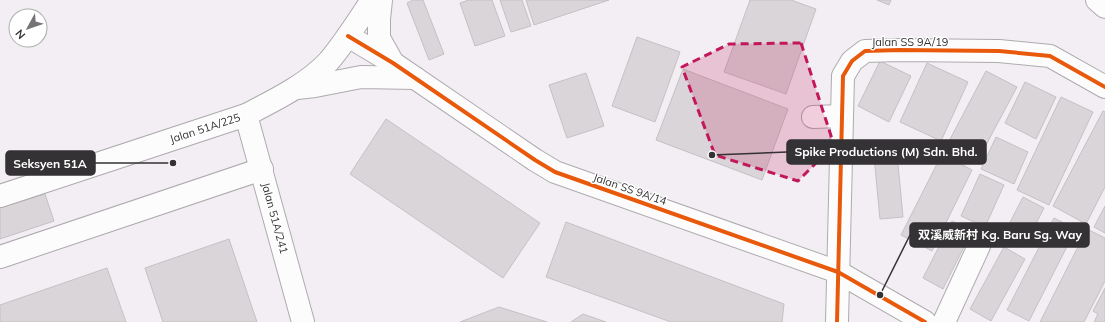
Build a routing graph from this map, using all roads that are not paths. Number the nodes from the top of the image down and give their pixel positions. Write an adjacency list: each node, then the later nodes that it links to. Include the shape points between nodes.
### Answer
1 (372, 0): 5 (street, Jalan 51A/225)
2 (381, 0): 6 (street, via 379,38)
3 (1097, 0): 4 (street)
4 (1105, 7)
5 (348, 36): 6 (street, Jalan SS 9A/14); 9 (street, Jalan 51A/225, via 328,62)
6 (393, 63): 7 (street, Jalan SS 9A/14)
7 (415, 78): 9 (street, via 361,77); 17 (street, Jalan SS 9A/14, via 555,172)
8 (1105, 87): 11 (street, Jalan SS 9A/19, via 1050,56 999,51 865,52 852,61 843,76)
9 (292, 89): 10 (street, Jalan 51A/225)
10 (246, 115): 13 (street, Jalan 51A/241); 14 (street, Jalan 51A/225)
11 (842, 116): 12 (street); 17 (street, Jalan SS 9A/19)
12 (813, 117)
13 (262, 169): 16 (street); 18 (street, Jalan 51A/241)
14 (0, 196)
15 (980, 246): 21 (street)
16 (0, 257)
17 (838, 272): 19 (street, Jalan SS 9A/19); 20 (street, Jalan SS 9A/14)
18 (303, 322)
19 (837, 322)
20 (925, 322)
21 (944, 322)

